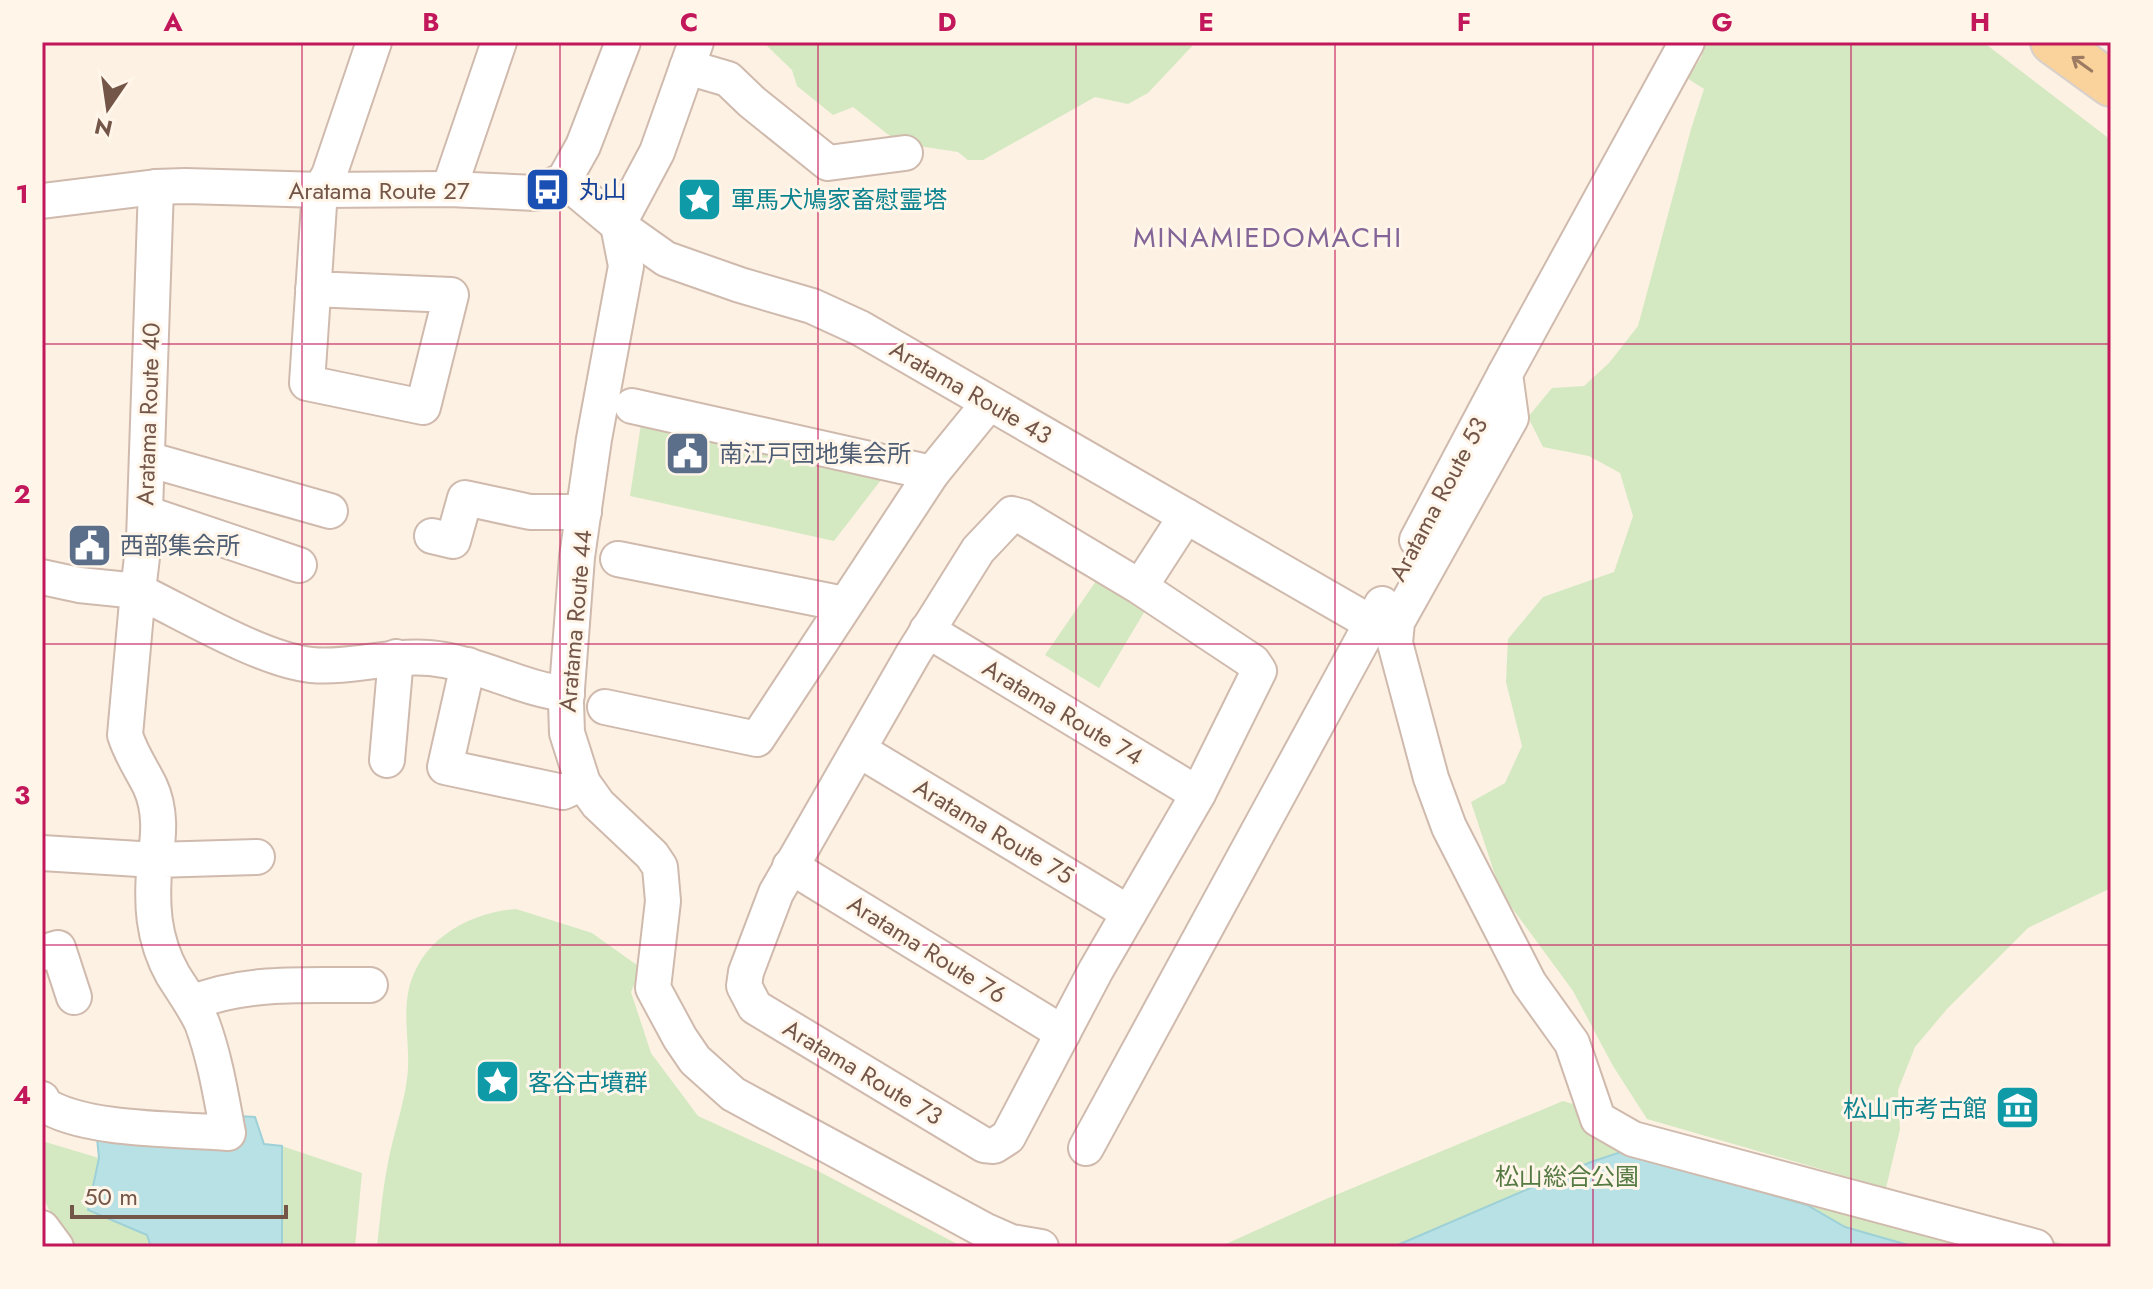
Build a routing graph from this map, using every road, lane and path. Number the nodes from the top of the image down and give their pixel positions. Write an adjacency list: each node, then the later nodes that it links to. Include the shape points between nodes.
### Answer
1 (374, 42): 12 (street)
2 (499, 42): 11 (street)
3 (623, 42): 9 (street, via 583,146)
4 (1687, 42): 16 (street, Aratama Route 53)
5 (2053, 42): 7 (main road, one-way to 5)
6 (691, 54): 8 (street, via 828,163); 14 (street, via 657,152)
7 (2111, 84)
8 (905, 153)
9 (564, 180): 11 (street, Aratama Route 27, via 536,193); 14 (street, Aratama Route 43)
10 (156, 187): 12 (street, Aratama Route 27); 13 (street, Aratama Route 27); 19 (street, Aratama Route 40)
11 (449, 189): 12 (street, Aratama Route 27)
12 (320, 190): 15 (street)
13 (42, 201)
14 (618, 225): 17 (street, Aratama Route 43, via 666,259 812,306 860,328); 22 (street, Aratama Route 44, via 626,266)
15 (313, 289): 15 (street, via 307,383 423,407 451,295)
16 (1505, 374): 32 (street, Aratama Route 53); 57 (street, via 1511,418 1397,622 1395,643 1449,827 1529,983 1572,1043 1598,1119 1633,1139)
17 (989, 403): 20 (street); 24 (street, Aratama Route 43)
18 (632, 406): 20 (street)
19 (147, 459): 21 (street); 23 (street, Aratama Route 40)
20 (932, 473): 31 (street)
21 (330, 511)
22 (584, 512): 25 (street, via 530,512 465,498 453,541); 36 (street, Aratama Route 44)
23 (145, 513): 27 (street); 30 (street, Aratama Route 40)
24 (1186, 516): 29 (street); 32 (street, Aratama Route 43)
25 (432, 536)
26 (618, 559): 31 (street)
27 (299, 565)
28 (42, 577): 30 (street)
29 (1140, 587): 33 (street, Aratama Route 73, via 1012,514 978,550); 41 (street, Aratama Route 73, via 1259,671)
30 (138, 591): 34 (street, via 288,661 312,665); 44 (street, Aratama Route 40, via 125,735 158,811)
31 (844, 604): 37 (street, via 757,739)
32 (1373, 624): 53 (street, Aratama Route 53)
33 (927, 630): 38 (street, Aratama Route 73); 41 (street, Aratama Route 74)
34 (396, 657): 35 (street); 39 (street)
35 (468, 665): 36 (street, via 528,688); 40 (street, via 445,767 563,792)
36 (567, 694): 40 (street, Aratama Route 44, via 567,733)
37 (605, 707)
38 (859, 750): 45 (street, Aratama Route 73); 46 (street, Aratama Route 75)
39 (387, 760)
40 (583, 783): 56 (street, Aratama Route 44, via 660,867 663,901 645,982 695,1060 733,1094 984,1230)
41 (1198, 794): 46 (street, Aratama Route 73)
42 (42, 853): 44 (street)
43 (257, 857): 44 (street)
44 (155, 860): 50 (street, Aratama Route 40, via 153,922 162,953)
45 (790, 866): 51 (street, Aratama Route 76); 51 (street, Aratama Route 73, via 746,972 744,986 755,1007 984,1145 1008,1137)
46 (1129, 913): 51 (street, Aratama Route 73)
47 (42, 953): 49 (street, via 58,948)
48 (370, 985): 50 (street, via 262,987 226,991)
49 (74, 997)
50 (192, 1003): 52 (street, Aratama Route 40, via 218,1080 228,1133 107,1124 58,1114)
51 (1063, 1033)
52 (42, 1103)
53 (1086, 1148)
54 (42, 1228): 55 (street)
55 (56, 1247)
56 (1041, 1247)
57 (2036, 1247)

